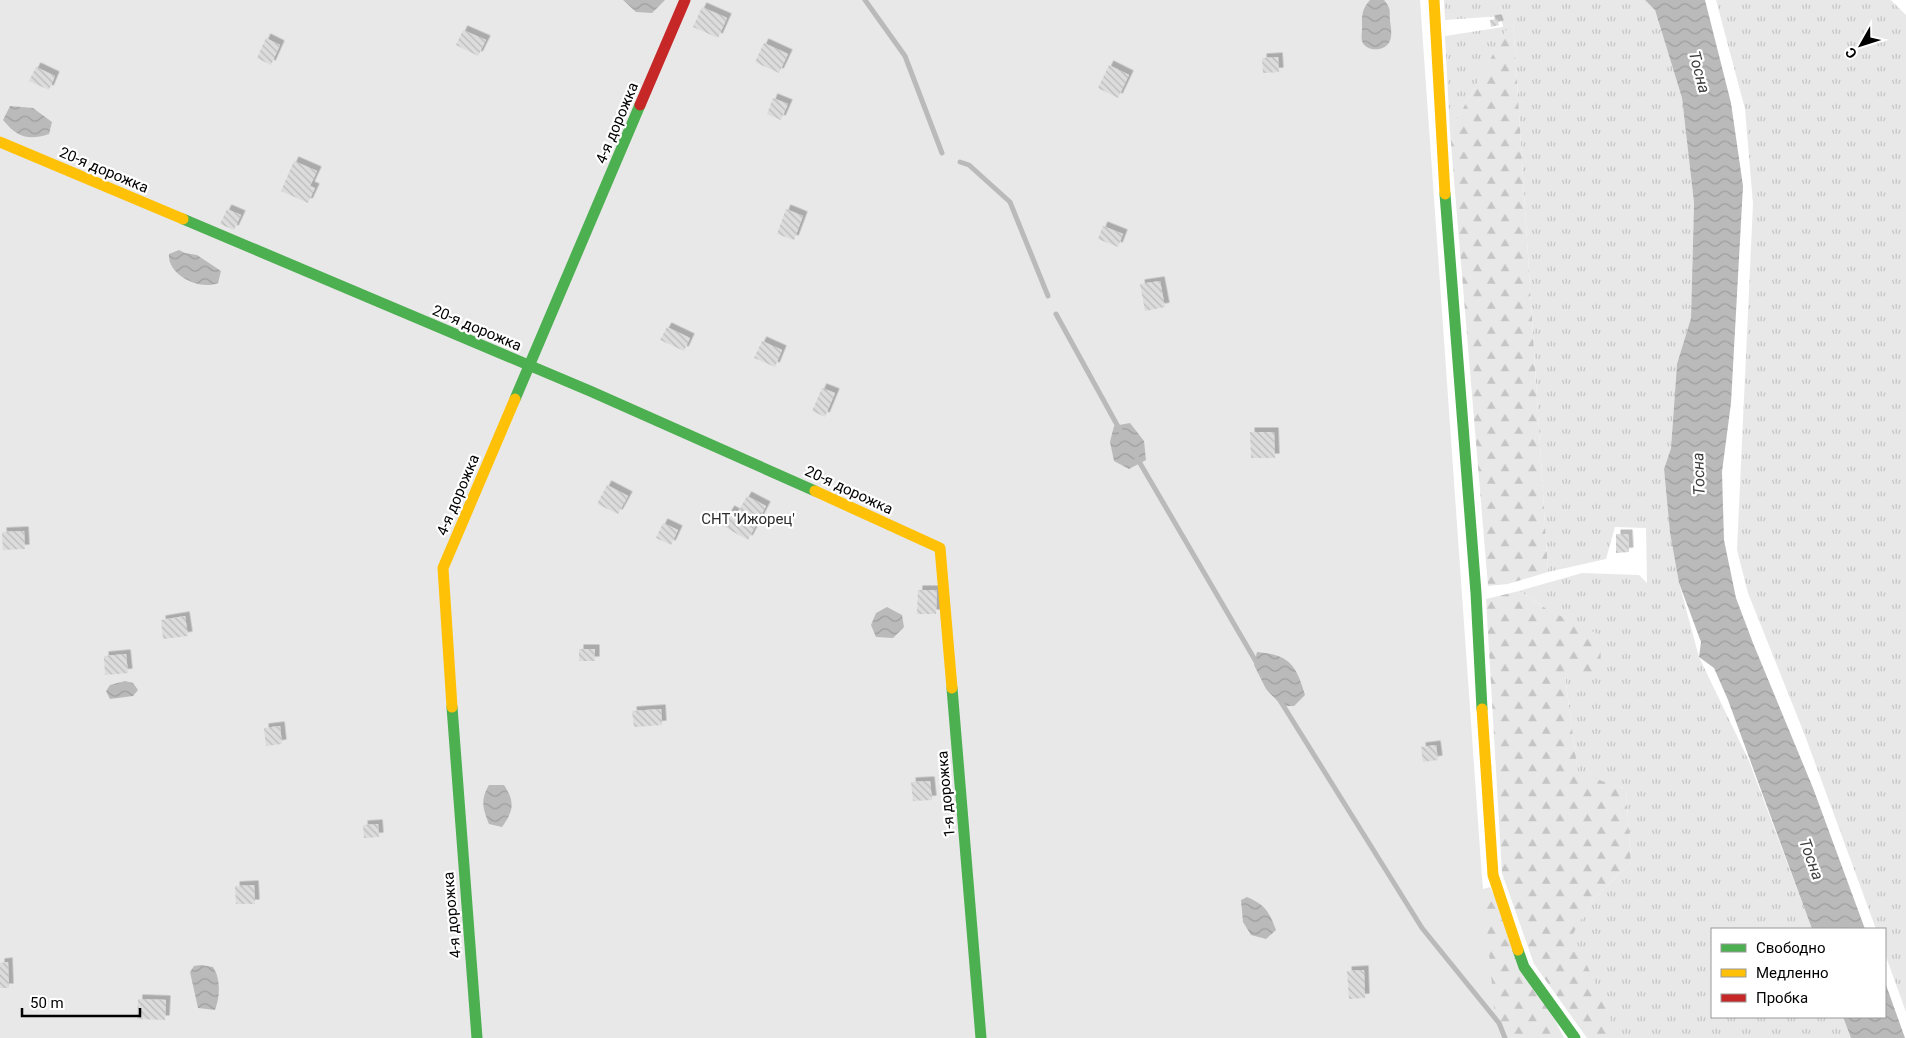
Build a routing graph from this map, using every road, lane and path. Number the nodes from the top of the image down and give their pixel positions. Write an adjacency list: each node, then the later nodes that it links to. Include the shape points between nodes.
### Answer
1 (685, 0): 4 (street, 4-я дорожка)
2 (1434, 0): 8 (street, via 1494,875 1524,967)
3 (0, 142): 4 (street, 20-я дорожка)
4 (530, 366): 5 (street, 20-я дорожка); 6 (street, 4-я дорожка, via 443,568)
5 (940, 548): 7 (street, 1-я дорожка)
6 (477, 1038)
7 (981, 1038)
8 (1575, 1038)

